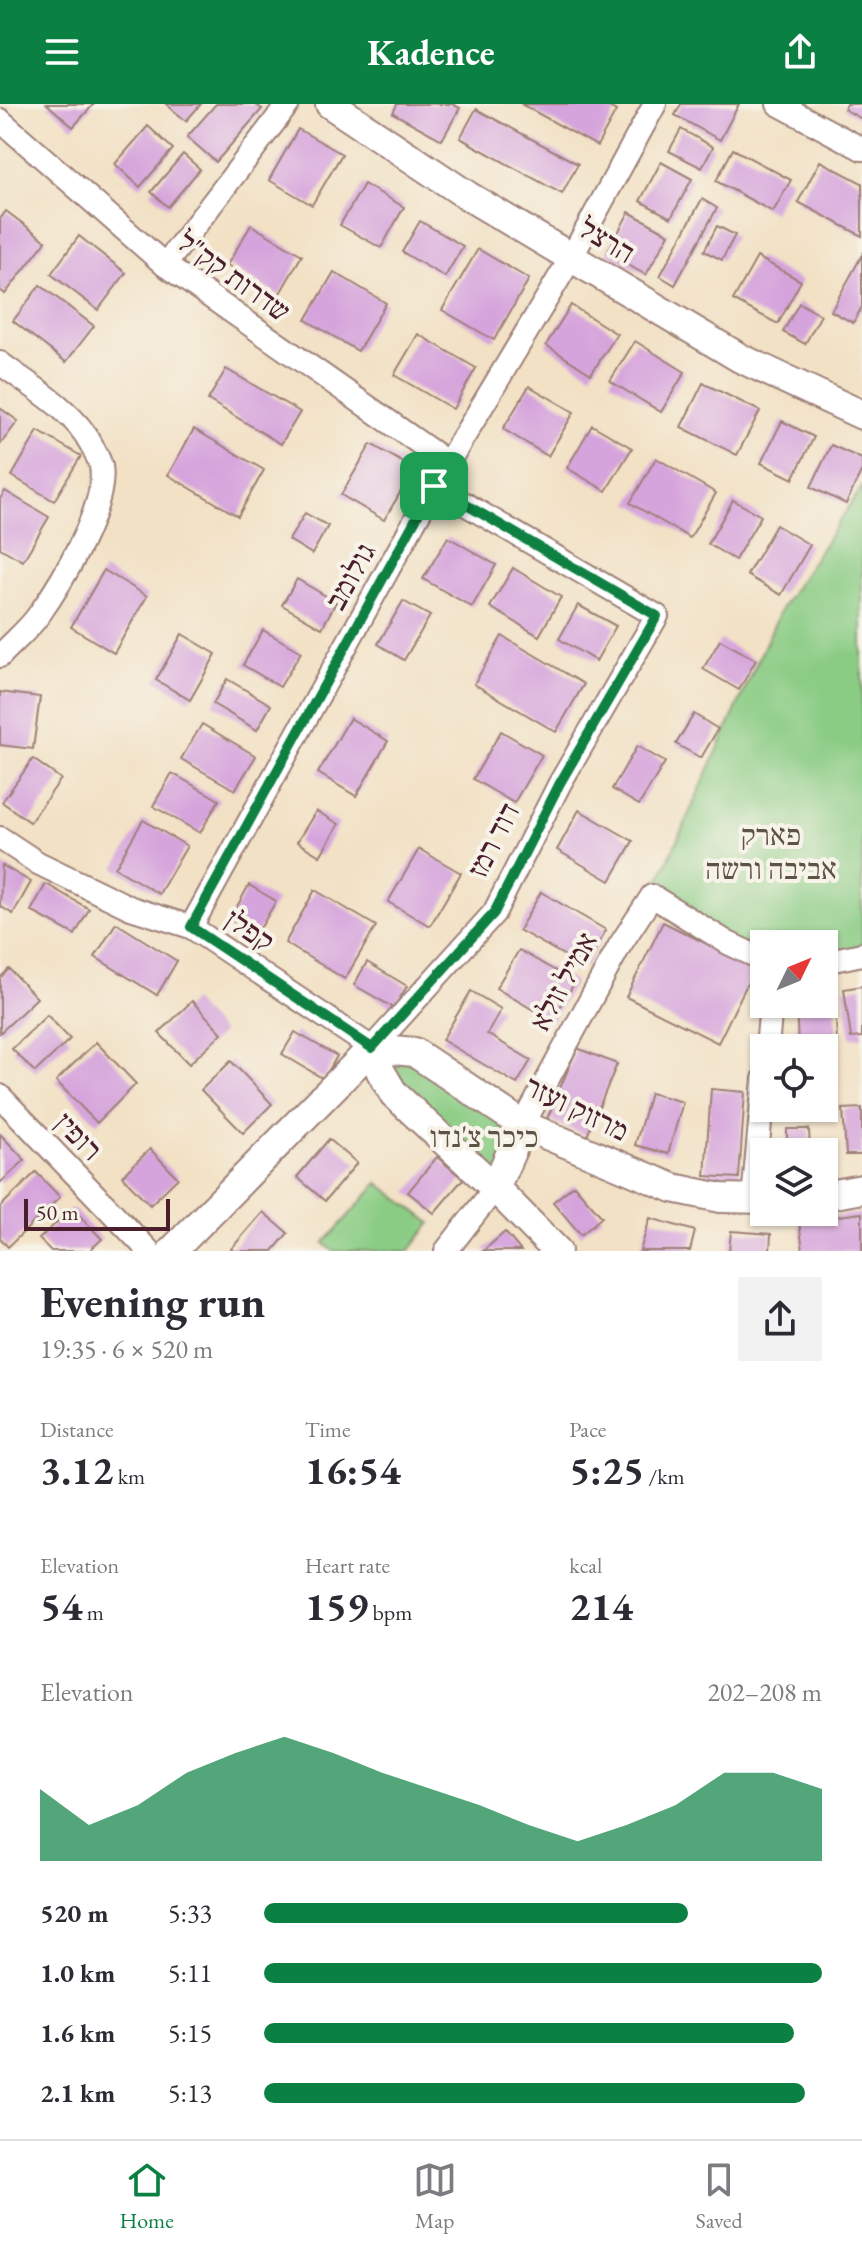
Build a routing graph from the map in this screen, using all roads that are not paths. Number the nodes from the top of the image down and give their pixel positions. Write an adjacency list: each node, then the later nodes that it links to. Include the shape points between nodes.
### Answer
1 (288, 104): 8 (street)
2 (655, 104): 7 (street, גולומב)
3 (778, 104): 6 (street)
4 (345, 108): 7 (street, הרצל, via 402,154)
5 (0, 120): 8 (street, שדרות קק"ל)
6 (862, 149)
7 (571, 258): 10 (street, הרצל, via 740,358); 11 (street, גולומב)
8 (165, 265): 11 (street, שדרות קק"ל)
9 (0, 363): 13 (street, via 67,414 90,441 101,467 94,510 68,568 37,618)
10 (862, 415)
11 (448, 463): 12 (street, גולומב)
12 (434, 486): 15 (street, גולומב); 19 (street, דוד רמז, via 657,616 560,783 494,913)
13 (0, 656)
14 (0, 838): 15 (street, קפלן, via 38,863 131,908)
15 (191, 927): 19 (street, קפלן)
16 (750, 953): 21 (street, אמיל זולא, via 652,896)
17 (862, 954): 18 (street)
18 (838, 959)
19 (372, 1048): 21 (street, מרזוק ועזר, via 414,1052); 22 (street, via 394,1094); 27 (street, דוד רמז)
20 (0, 1096): 26 (street, רופין)
21 (523, 1125): 22 (street, אמיל זולא); 25 (street, מרזוק ועזר, via 673,1188)
22 (495, 1188): 28 (street); 29 (street)
23 (862, 1189): 24 (street)
24 (838, 1193)
25 (750, 1199)
26 (149, 1251)
27 (172, 1251)
28 (446, 1251)
29 (557, 1251)

